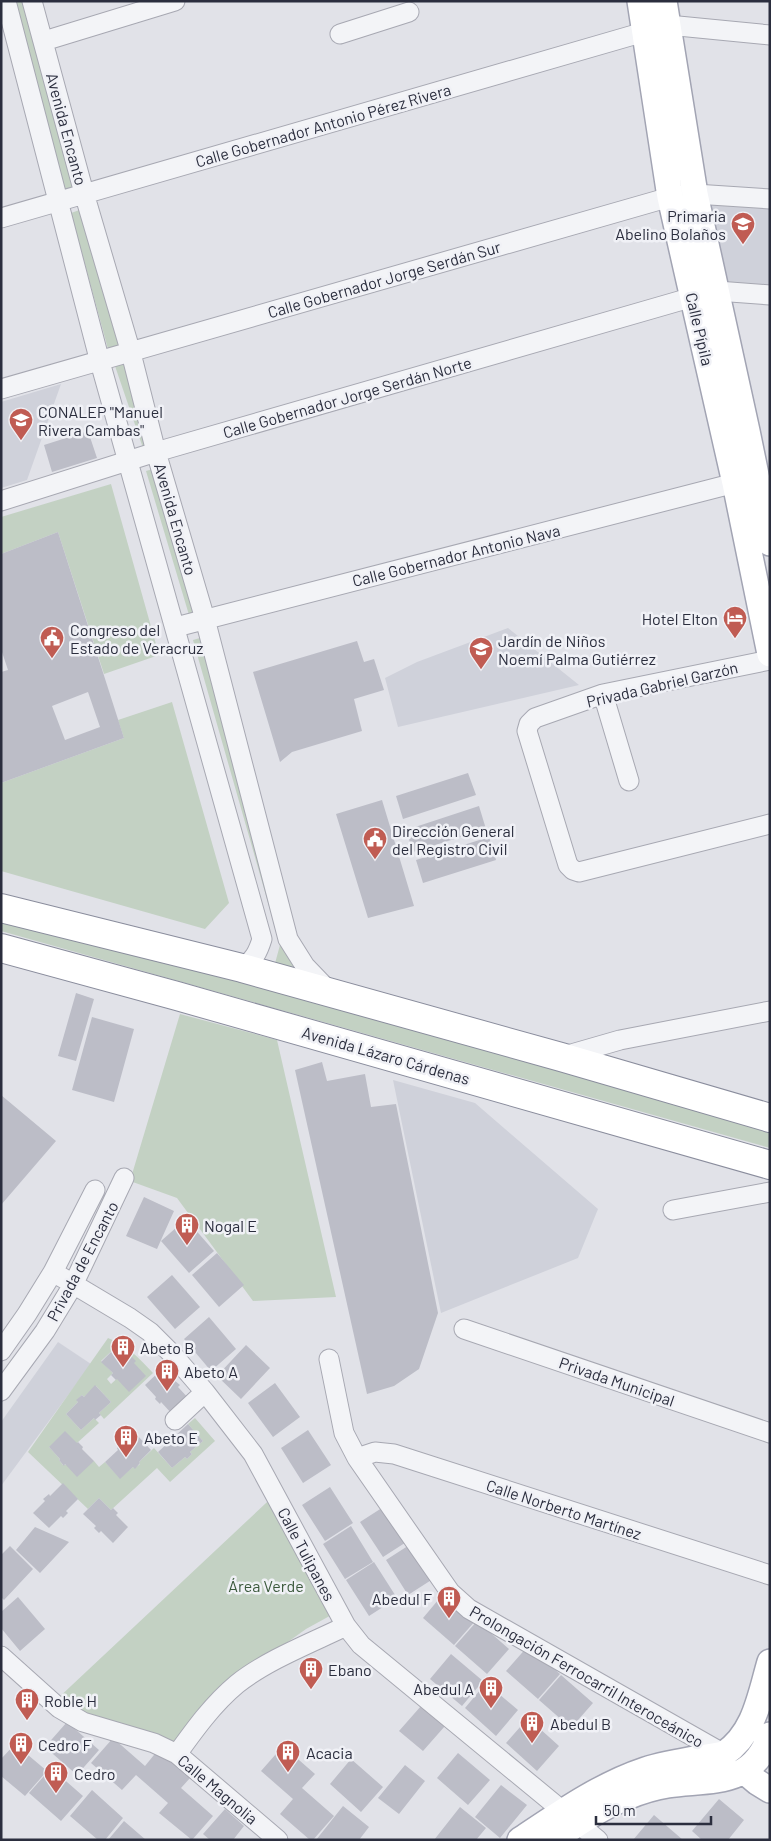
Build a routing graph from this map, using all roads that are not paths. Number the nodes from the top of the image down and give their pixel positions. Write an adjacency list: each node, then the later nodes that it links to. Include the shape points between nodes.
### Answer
1 (6, 1): 10 (street, Avenida Encanto)
2 (32, 1): 9 (street, Avenida Encanto)
3 (175, 1): 9 (street)
4 (640, 1): 6 (main road, Calle Pípila)
5 (398, 10): 7 (street)
6 (659, 19): 8 (street, Calle Gobernador Antonio Pérez Rivera); 11 (street, Calle Gobernador Antonio Pérez Rivera); 12 (main road, Calle Pípila); 13 (main road, Calle Pípila)
7 (340, 34)
8 (770, 35)
9 (44, 41): 11 (street, Avenida Encanto)
10 (9, 48): 15 (street, Avenida Encanto)
11 (84, 194): 15 (street, Calle Gobernador Antonio Pérez Rivera); 20 (street, Avenida Encanto)
12 (695, 194): 13 (street, Calle Gobernador Jorge Serdán Sur); 14 (street, Calle Gobernador Jorge Serdán Sur); 17 (main road, Calle Pípila)
13 (670, 197): 19 (main road, Calle Pípila); 20 (street, Calle Gobernador Jorge Serdán Sur)
14 (770, 199)
15 (57, 202): 16 (street, Calle Gobernador Antonio Pérez Rivera); 21 (street, Avenida Encanto)
16 (1, 218)
17 (717, 291): 18 (street); 25 (main road, Calle Pípila)
18 (770, 296)
19 (693, 297): 23 (street, Calle Gobernador Jorge Serdán Norte); 25 (main road, Calle Pípila)
20 (131, 353): 21 (street, Calle Gobernador Jorge Serdán Sur); 23 (street, Avenida Encanto)
21 (100, 362): 22 (street, Calle Gobernador Jorge Serdán Sur); 24 (street, Avenida Encanto)
22 (1, 389)
23 (156, 452): 24 (street, Calle Gobernador Jorge Serdán Norte); 28 (street, Avenida Encanto)
24 (128, 462): 26 (street, Calle Gobernador Jorge Serdán Norte); 29 (street, Avenida Encanto)
25 (754, 481): 27 (main road, Calle Pípila); 28 (street, Calle Gobernador Antonio Nava); 30 (main road, Calle Pípila)
26 (1, 501)
27 (770, 542)
28 (205, 619): 29 (street, Calle Gobernador Antonio Nava); 38 (street, Avenida Encanto, via 288,939 305,966)
29 (176, 627): 37 (street, Avenida Encanto, via 262,939 257,953)
30 (770, 654)
31 (770, 660): 32 (street, Privada Gabriel Garzón)
32 (603, 694): 33 (street); 34 (street, Privada Gabriel Garzón, via 535,718 527,731 568,865 573,870 579,872)
33 (629, 780)
34 (770, 824)
35 (1, 908): 37 (highway)
36 (1, 948): 44 (highway, Avenida Lázaro Cárdenas)
37 (242, 968): 38 (highway)
38 (334, 995): 41 (highway)
39 (770, 1011): 40 (street)
40 (620, 1040): 41 (street); 42 (street, via 611,1057)
41 (561, 1057): 42 (highway)
42 (612, 1072): 43 (highway)
43 (770, 1118)
44 (770, 1165)
45 (124, 1178): 50 (street, Privada de Encanto)
46 (94, 1190): 49 (street, Privada de Encanto)
47 (770, 1192): 48 (street)
48 (673, 1210)
49 (53, 1272): 50 (street, Calle Tulipanes); 52 (street, Privada de Encanto)
50 (73, 1284): 54 (street, Privada de Encanto, via 45,1331); 55 (street, Calle Tulipanes, via 150,1332)
51 (464, 1329): 57 (street, Privada Municipal)
52 (1, 1352)
53 (329, 1360): 58 (street, Prolongación Ferrocarril Interoceánico, via 344,1433)
54 (1, 1391)
55 (205, 1392): 56 (street); 60 (street, Calle Tulipanes, via 253,1454)
56 (176, 1420)
57 (770, 1433)
58 (357, 1458): 59 (street, Calle Norberto Martínez, via 375,1452 394,1454); 65 (street, Prolongación Ferrocarril Interoceánico, via 450,1592 469,1609)
59 (770, 1575)
60 (346, 1626): 64 (street, via 275,1661 238,1684 209,1711); 68 (street, Calle Tulipanes, via 362,1645)
61 (1, 1656): 64 (street, Calle Magnolia, via 59,1708 83,1722 154,1743)
62 (770, 1662): 65 (main road, via 747,1732)
63 (770, 1736): 66 (main road, via 756,1762)
64 (177, 1754): 69 (street, Calle Magnolia)
65 (724, 1754): 68 (main road, via 646,1770 616,1781)
66 (744, 1771): 67 (main road); 68 (main road, via 728,1779 665,1786)
67 (770, 1790)
68 (570, 1818): 70 (main road); 71 (main road); 72 (street, Calle Tulipanes)
69 (278, 1840)
70 (520, 1840)
71 (554, 1840)
72 (598, 1840)

